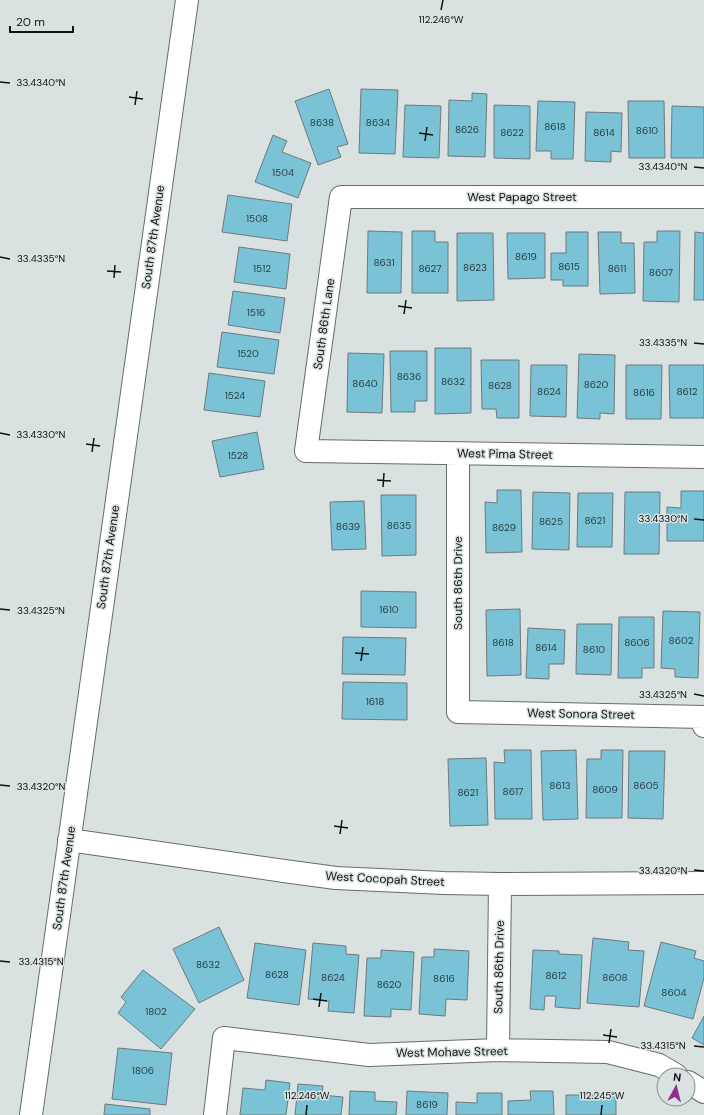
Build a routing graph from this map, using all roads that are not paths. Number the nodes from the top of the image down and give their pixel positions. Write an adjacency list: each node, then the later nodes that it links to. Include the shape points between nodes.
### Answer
1 (187, 0): 10 (street, South 87th Avenue)
2 (341, 197): 3 (street, West Papago Street); 4 (street, South 86th Lane)
3 (704, 197)
4 (306, 451): 5 (street, West Pima Street)
5 (458, 454): 6 (street, West Pima Street); 7 (street, South 86th Drive)
6 (704, 457)
7 (458, 712): 8 (street, West Sonora Street)
8 (704, 717): 9 (street)
9 (704, 726)
10 (69, 840): 12 (street, West Cocopah Street, via 336,878); 15 (street, South 87th Avenue)
11 (704, 883): 12 (street, West Cocopah Street)
12 (500, 884): 13 (street, South 86th Drive)
13 (498, 1050): 14 (street, West Mohave Street, via 608,1052); 16 (street, West Mohave Street, via 369,1055 224,1038)
14 (662, 1067)
15 (31, 1115)
16 (215, 1115)

